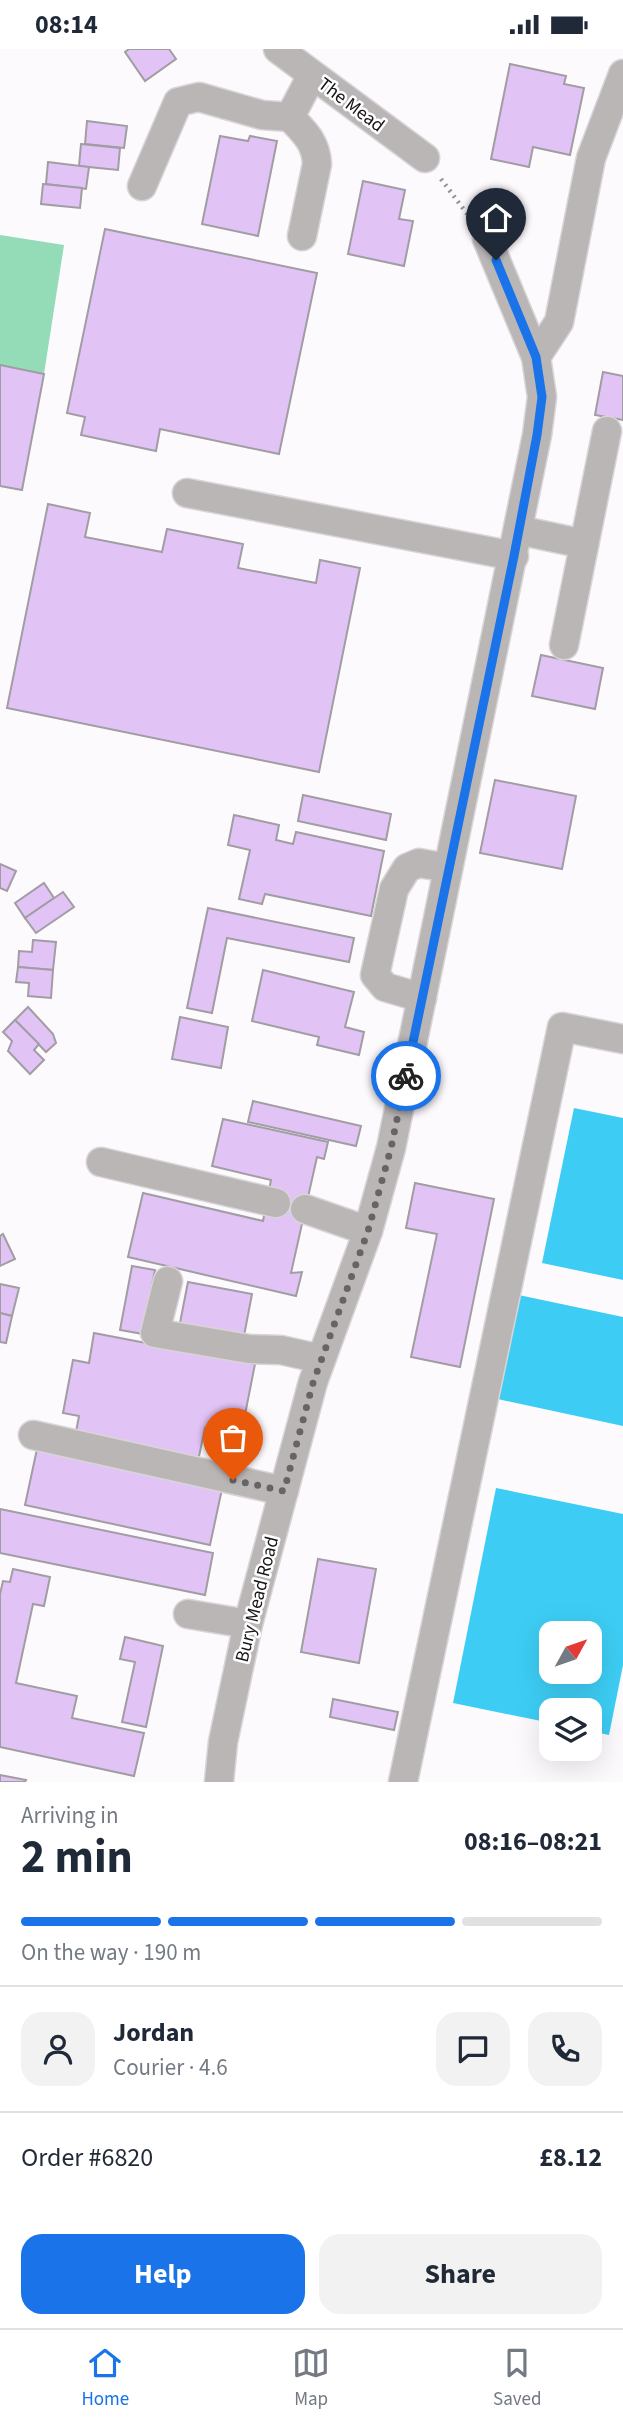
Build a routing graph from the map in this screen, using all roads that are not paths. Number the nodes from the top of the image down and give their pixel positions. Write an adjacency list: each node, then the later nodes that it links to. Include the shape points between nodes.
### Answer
1 (278, 49): 3 (street, The Mead)
2 (623, 74): 9 (street, via 591,157 559,322)
3 (312, 75): 4 (street); 5 (street, The Mead)
4 (290, 117): 6 (street, via 262,115 199,97 178,101); 7 (street, via 313,142 316,152)
5 (425, 158)
6 (142, 186)
7 (302, 236)
8 (487, 239): 9 (street, Bury Mead Road)
9 (536, 357): 12 (street, Bury Mead Road, via 542,397)
10 (607, 431): 13 (street)
11 (187, 493): 12 (street)
12 (516, 543): 13 (street); 15 (street, Bury Mead Road)
13 (584, 544): 14 (street)
14 (564, 645)
15 (448, 868): 16 (street, Bury Mead Road); 16 (street, via 419,863 407,868 394,889 375,975 385,988)
16 (422, 998): 21 (street, Bury Mead Road, via 391,1148)
17 (623, 1039): 29 (street, via 562,1027)
18 (101, 1162): 19 (street)
19 (276, 1203)
20 (305, 1209): 21 (street)
21 (368, 1231): 23 (street, Bury Mead Road)
22 (168, 1281): 23 (street, via 155,1333)
23 (321, 1359): 25 (street, Bury Mead Road)
24 (33, 1435): 25 (street)
25 (284, 1491): 27 (street, Bury Mead Road)
26 (188, 1614): 27 (street)
27 (248, 1625): 28 (street, Bury Mead Road)
28 (219, 1782)
29 (403, 1782)

